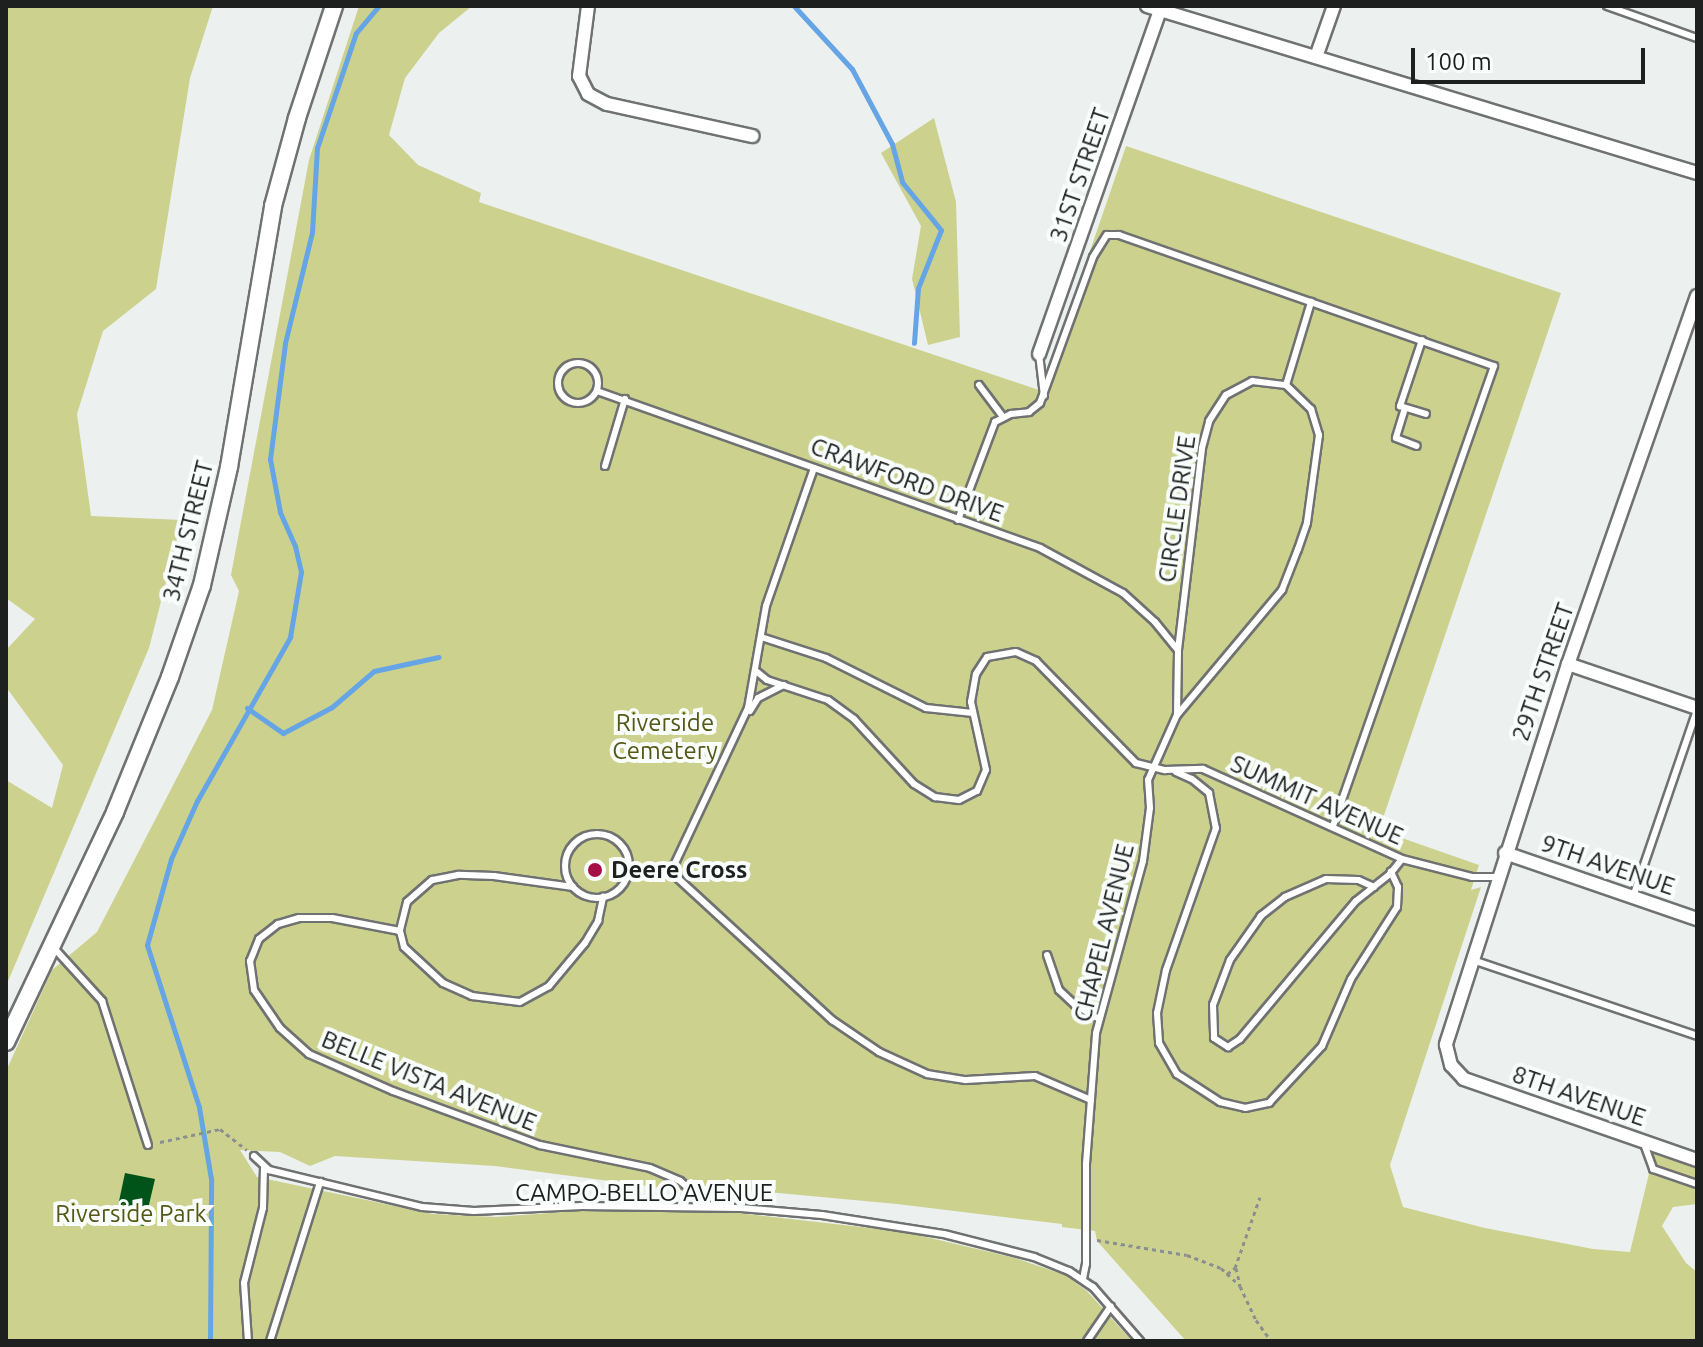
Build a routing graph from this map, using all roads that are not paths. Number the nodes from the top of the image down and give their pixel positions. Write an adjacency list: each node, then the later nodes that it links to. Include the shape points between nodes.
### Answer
1 (334, 6): 51 (street, 34TH STREET, via 273,206 229,467 202,585 120,800)
2 (588, 6): 8 (street, via 579,76 588,94 607,104)
3 (1334, 6): 7 (street)
4 (1607, 6): 6 (lane)
5 (1153, 8): 7 (street); 14 (street, 31ST STREET)
6 (1697, 38)
7 (1316, 57): 9 (street)
8 (753, 136)
9 (1697, 173)
10 (1697, 296): 12 (street, 29TH STREET)
11 (1311, 302): 13 (lane); 16 (lane); 18 (lane, via 1107,235 1093,257)
12 (1692, 326): 29 (street, 29TH STREET)
13 (1422, 340): 20 (lane, via 1400,406); 38 (lane, via 1494,366)
14 (1039, 354): 18 (lane)
15 (979, 385): 22 (lane)
16 (1286, 385): 28 (lane, CIRCLE DRIVE, via 1252,381 1237,387 1209,421); 34 (lane, via 1311,409 1319,435 1307,523 1282,590)
17 (597, 391): 17 (lane, CRAWFORD DRIVE, via 598,376 585,363 567,365 558,379 559,391 570,402 589,400); 19 (lane, CRAWFORD DRIVE)
18 (1044, 396): 22 (lane, via 1029,412)
19 (625, 399): 24 (lane); 25 (lane, CRAWFORD DRIVE)
20 (1405, 408): 21 (lane); 23 (lane, via 1396,438)
21 (1426, 414)
22 (1003, 417): 26 (lane, via 995,422)
23 (1417, 446)
24 (605, 466)
25 (814, 468): 26 (lane, CRAWFORD DRIVE); 27 (lane, via 771,588)
26 (958, 520): 28 (lane, CRAWFORD DRIVE, via 1040,548 1104,580 1155,622)
27 (761, 637): 30 (lane); 33 (lane, via 826,658 926,708)
28 (1178, 650): 34 (lane, CHAPEL AVENUE)
29 (1568, 664): 32 (street); 39 (street, 29TH STREET)
30 (756, 671): 31 (lane, SUMMIT AVENUE); 35 (lane)
31 (786, 685): 33 (lane, SUMMIT AVENUE, via 828,700 854,719 914,784 947,800 968,798 983,783 984,754); 35 (lane, via 758,698)
32 (1697, 709): 48 (lane)
33 (973, 713): 36 (lane, SUMMIT AVENUE, via 972,686 981,664 987,657 1016,652 1036,661 1136,763)
34 (1177, 715): 36 (lane, CHAPEL AVENUE)
35 (744, 721): 41 (lane)
36 (1152, 768): 37 (lane, SUMMIT AVENUE); 54 (lane, CHAPEL AVENUE, via 1143,861)
37 (1165, 770): 38 (lane, SUMMIT AVENUE, via 1203,769); 42 (lane, via 1183,774 1209,793 1216,828 1166,970 1157,1013 1159,1043 1177,1074 1220,1102 1245,1108 1269,1103 1322,1046 1351,979 1397,907 1398,887)
38 (1333, 826): 40 (lane, SUMMIT AVENUE)
39 (1505, 853): 44 (street, 29TH STREET); 48 (street, 9TH AVENUE)
40 (1402, 859): 42 (lane); 44 (lane, SUMMIT AVENUE, via 1472,877)
41 (671, 872): 43 (lane); 58 (lane, via 832,1020 879,1052 927,1074 966,1080 1035,1076)
42 (1391, 872): 46 (lane)
43 (628, 874): 45 (lane, via 625,850 606,835 594,834 581,838 566,856 565,872); 47 (lane, via 619,890)
44 (1498, 877): 53 (street, 29TH STREET)
45 (573, 887): 47 (lane, via 583,895); 50 (lane, via 494,876 432,880 407,902)
46 (1374, 887): 46 (lane, via 1358,880 1326,879 1285,897 1261,916 1230,960 1213,1005 1214,1038 1228,1047 1240,1039 1356,901)
47 (603, 897): 50 (lane, via 598,921 585,943 549,986 520,1002 472,996 443,983 404,947)
48 (1633, 897): 49 (street, 9TH AVENUE)
49 (1697, 919)
50 (400, 931): 66 (lane, BELLE VISTA AVENUE, via 332,918 278,924 259,939 250,961 254,990 280,1028 309,1054 540,1145 650,1168 680,1181)
51 (52, 946): 56 (street, 34TH STREET); 60 (lane, via 102,1001)
52 (1047, 955): 54 (lane, via 1059,990)
53 (1472, 959): 55 (lane); 57 (street, 29TH STREET, via 1446,1045)
54 (1099, 1019): 58 (lane, CHAPEL AVENUE)
55 (1697, 1036)
56 (6, 1042)
57 (1451, 1065): 59 (street, 8TH AVENUE, via 1478,1085)
58 (1091, 1100): 67 (lane, CHAPEL AVENUE)
59 (1643, 1141): 62 (street, 8TH AVENUE); 65 (lane, via 1653,1169)
60 (148, 1145)
61 (254, 1156): 63 (lane)
62 (1697, 1160)
63 (264, 1167): 64 (lane, CAMPO-BELLO AVENUE); 69 (lane, via 263,1208 244,1283)
64 (320, 1182): 66 (lane, CAMPO-BELLO AVENUE, via 422,1207 474,1211); 70 (lane)
65 (1697, 1184)
66 (711, 1207): 67 (lane, CAMPO-BELLO AVENUE, via 822,1215 944,1234 1034,1257)
67 (1083, 1279): 68 (lane, CAMPO-BELLO AVENUE)
68 (1111, 1306): 71 (lane); 72 (lane, CAMPO-BELLO AVENUE)
69 (248, 1341)
70 (270, 1341)
71 (1087, 1341)
72 (1140, 1341)

